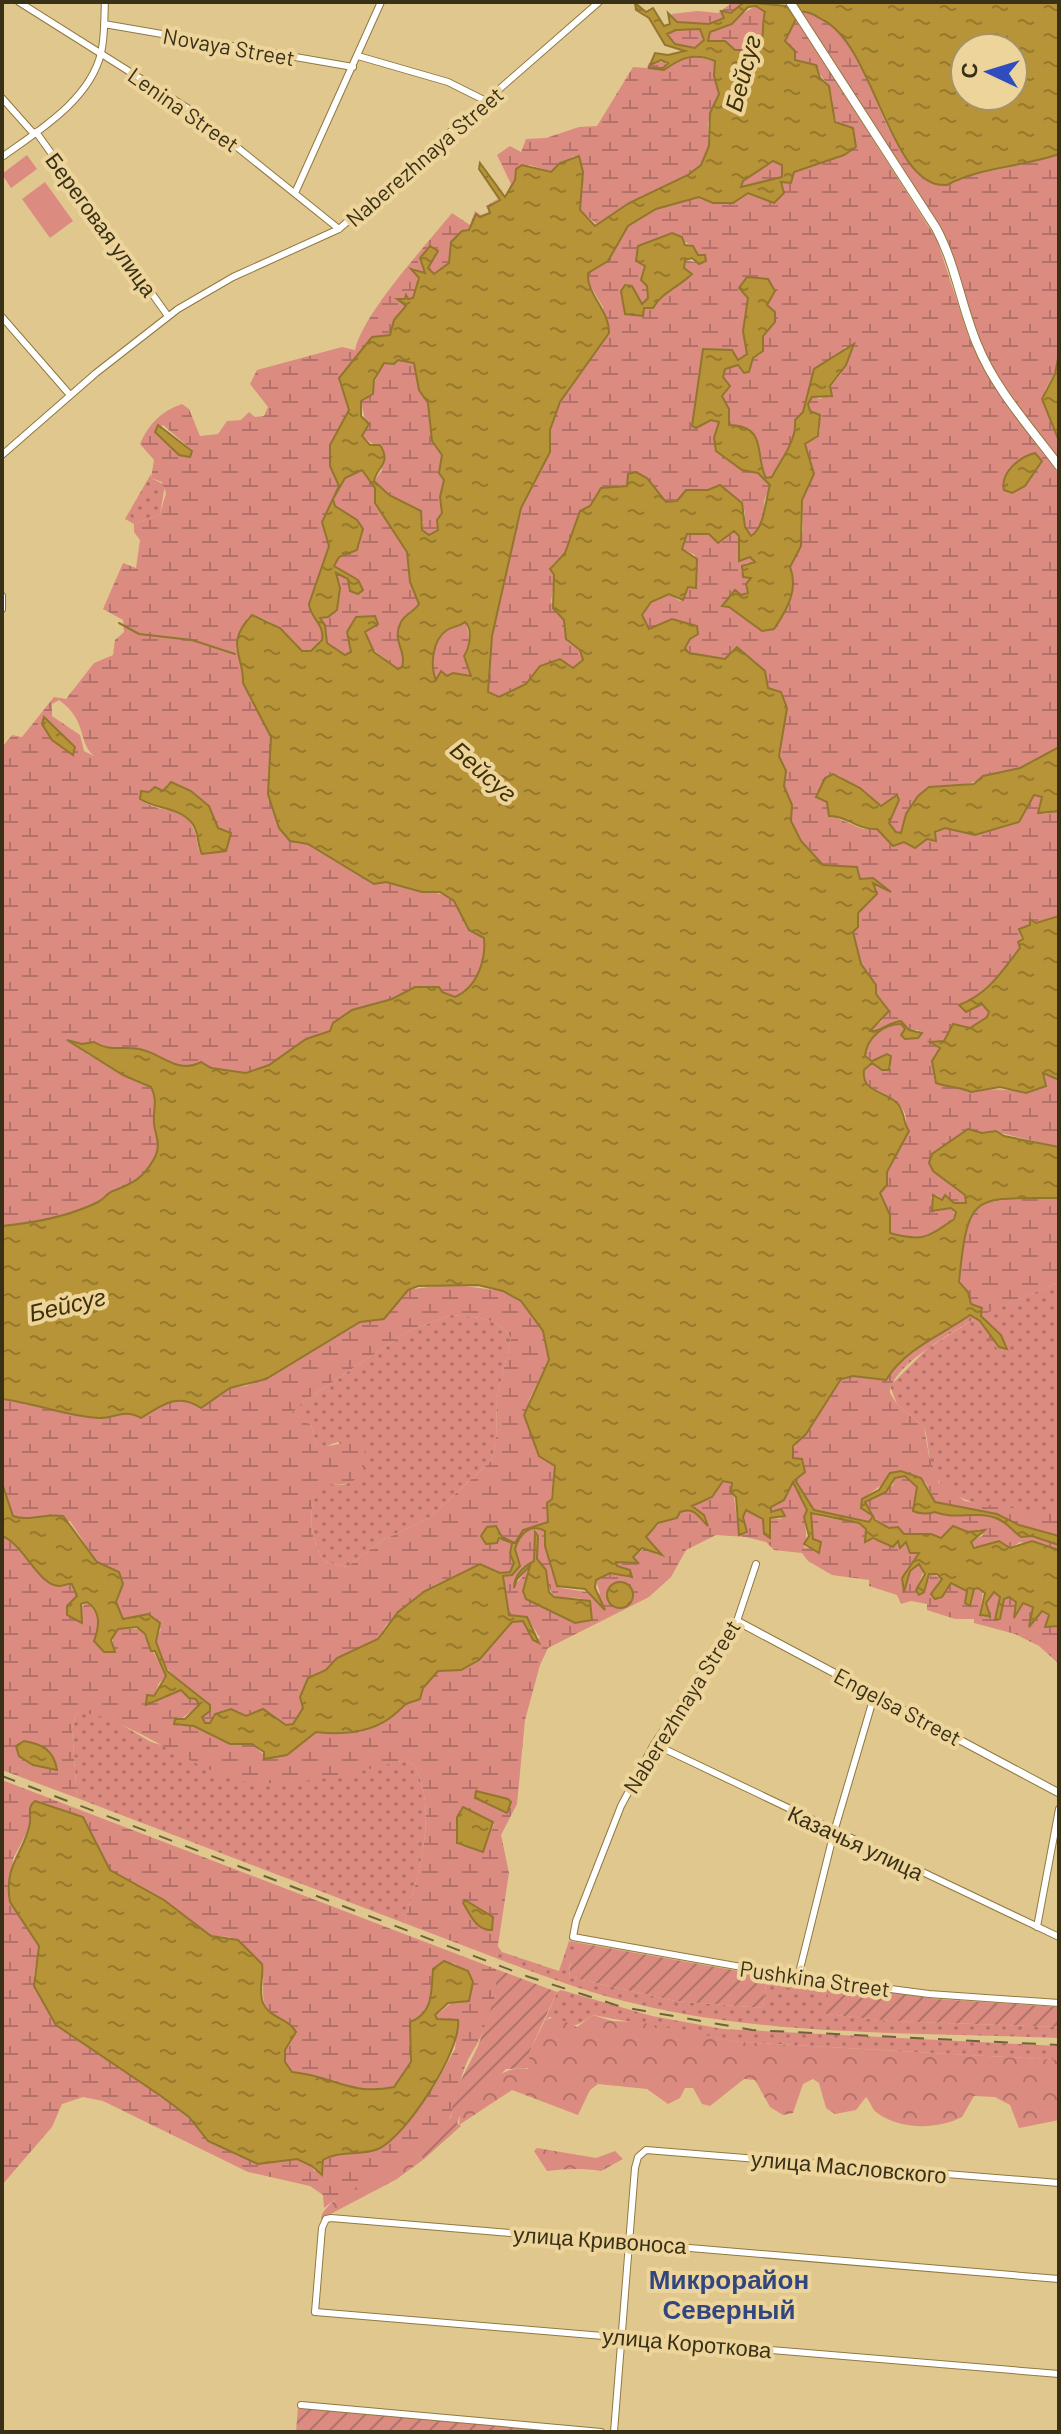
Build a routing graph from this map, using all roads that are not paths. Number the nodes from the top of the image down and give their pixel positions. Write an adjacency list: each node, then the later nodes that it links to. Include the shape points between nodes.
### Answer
1 (19, 2): 7 (street, Lenina Street)
2 (105, 2): 6 (street)
3 (381, 2): 8 (street)
4 (599, 2): 11 (street, Naberezhnaya Street)
5 (790, 3): 20 (main road, via 942,240 987,366)
6 (104, 24): 7 (street); 9 (street, Novaya Street)
7 (101, 52): 12 (street, via 83,89); 14 (street, Lenina Street, via 204,119)
8 (358, 56): 9 (street); 11 (street, via 448,82)
9 (353, 67): 14 (street)
10 (2, 98): 12 (street, Береговая улица)
11 (486, 101): 15 (street, Naberezhnaya Street)
12 (35, 133): 13 (street); 16 (street, Береговая улица)
13 (2, 157)
14 (295, 193): 15 (street, Lenina Street)
15 (339, 229): 16 (street, Naberezhnaya Street, via 233,277)
16 (168, 316): 18 (street, Naberezhnaya Street)
17 (2, 317): 18 (street)
18 (70, 395): 19 (street, Naberezhnaya Street)
19 (2, 455)
20 (1059, 466)
21 (2, 596): 22 (street)
22 (2, 609)
23 (756, 1564): 24 (street, Naberezhnaya Street)
24 (737, 1621): 25 (street, Engelsa Street); 26 (street, Naberezhnaya Street)
25 (875, 1693): 27 (street, Engelsa Street); 29 (street)
26 (654, 1744): 29 (street, Казачья улица); 31 (street, Naberezhnaya Street, via 611,1826)
27 (1059, 1793)
28 (1059, 1809): 30 (street)
29 (834, 1832): 30 (street, Казачья улица); 33 (street)
30 (1037, 1927): 32 (street, Казачья улица)
31 (573, 1937): 33 (street, Pushkina Street)
32 (1059, 1937)
33 (798, 1977): 34 (street, Pushkina Street)
34 (1059, 2003)
35 (1059, 2183): 36 (street, улица Масловского, via 654,2150 641,2154 635,2168)
36 (630, 2241): 37 (street, улица Кривоноса); 38 (street, улица Кривоноса, via 326,2219); 39 (street)
37 (1059, 2279)
38 (315, 2312): 39 (street, улица Короткова)
39 (622, 2337): 40 (street, улица Короткова); 43 (street)
40 (1059, 2374)
41 (301, 2405): 42 (street)
42 (601, 2432)
43 (614, 2432)

